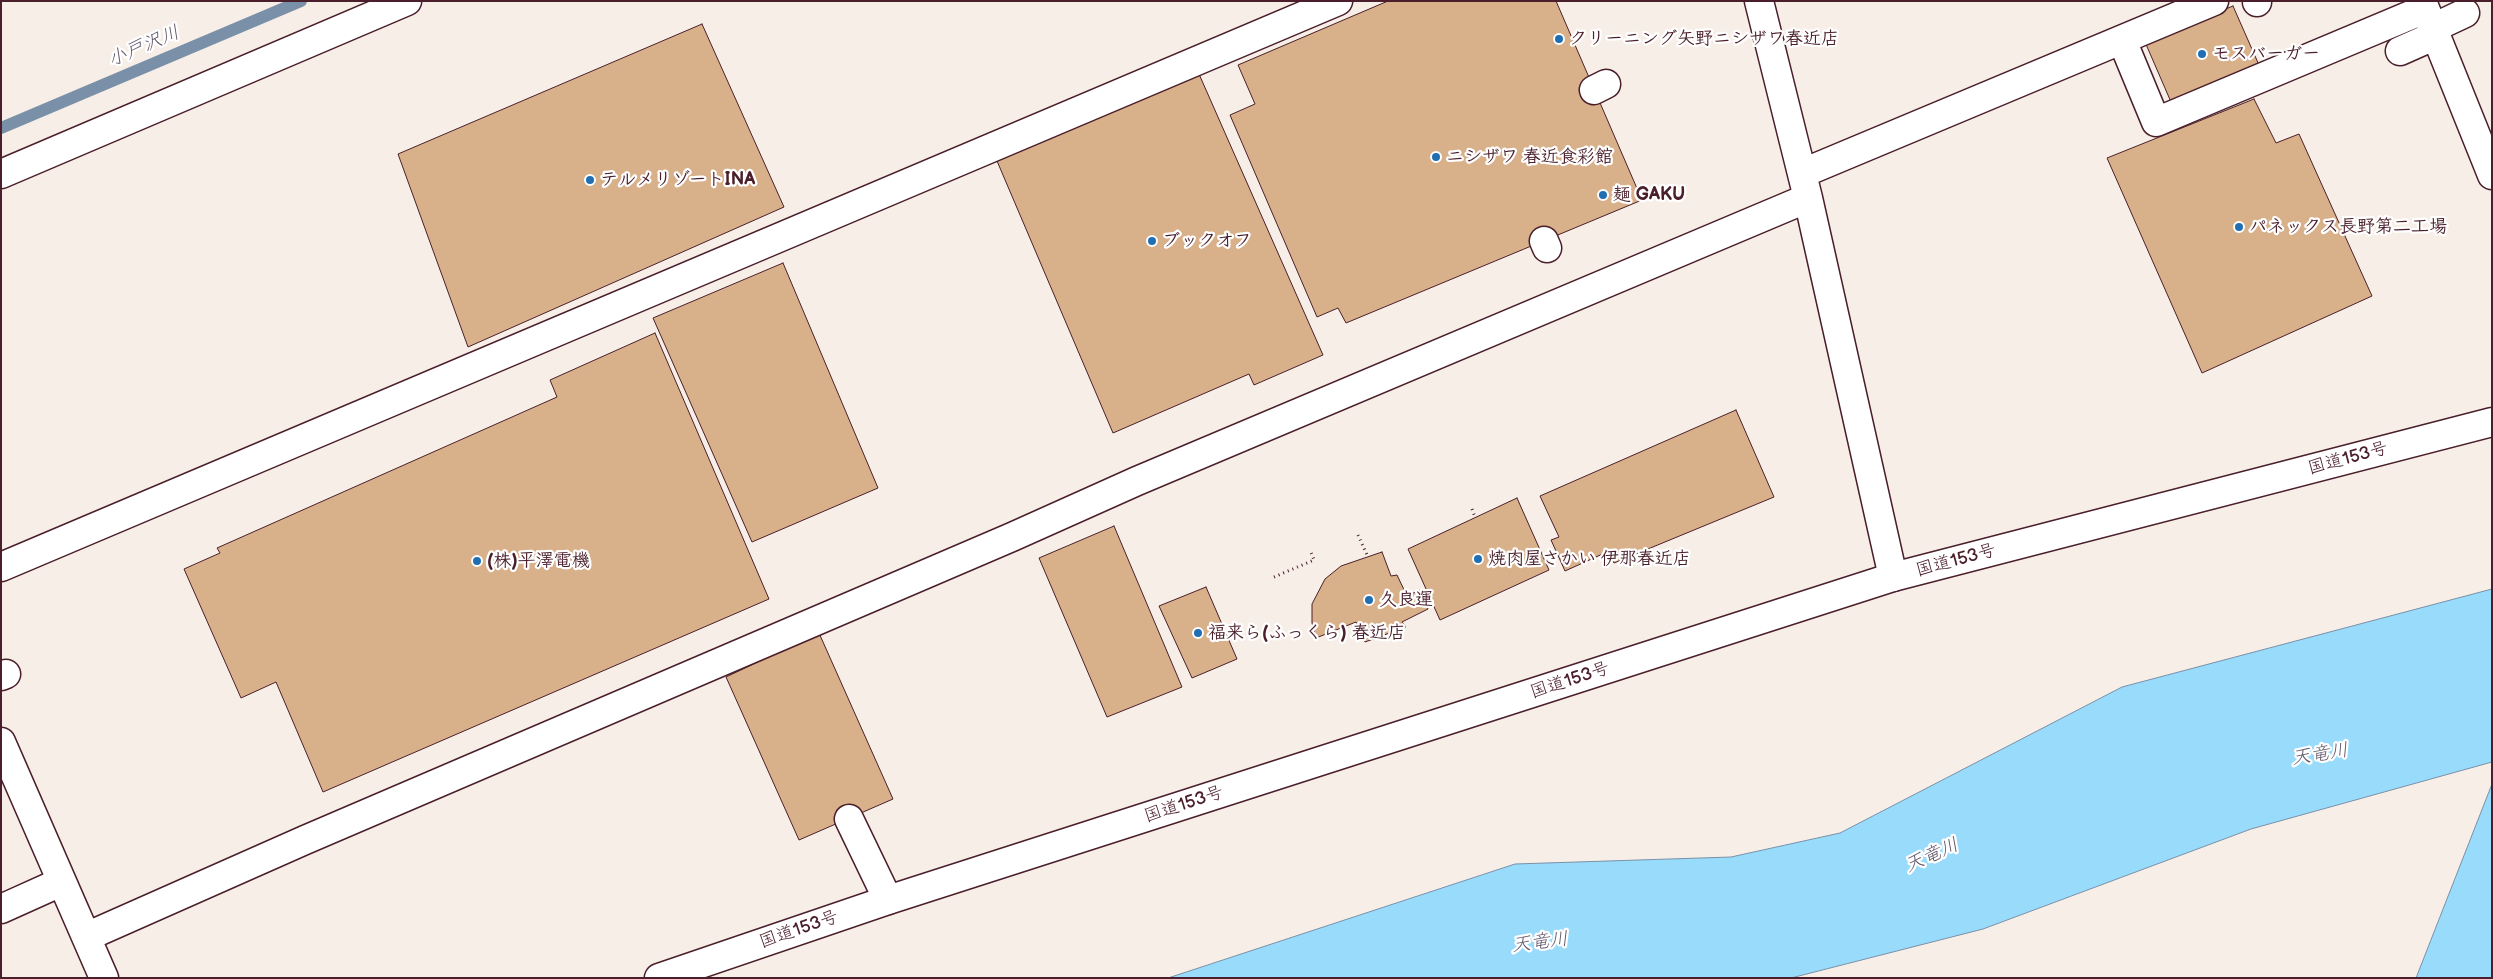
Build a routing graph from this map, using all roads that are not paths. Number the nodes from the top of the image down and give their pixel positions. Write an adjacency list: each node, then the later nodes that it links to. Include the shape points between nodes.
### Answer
1 (407, 1): 9 (main road)
2 (1338, 1): 13 (main road)
3 (1758, 1): 11 (main road)
4 (2214, 1): 7 (main road)
5 (2464, 13): 6 (main road)
6 (2431, 24): 7 (main road, via 2156,122); 8 (main road); 10 (main road)
7 (2122, 40): 11 (main road)
8 (2403, 57)
9 (1, 174)
10 (2492, 176)
11 (1806, 186): 14 (main road); 20 (main road, via 1178,470 305,840)
12 (2492, 422): 14 (main road, 国道153号)
13 (1, 568)
14 (1893, 577): 18 (main road, 国道153号)
15 (1, 742): 17 (main road)
16 (849, 819): 18 (main road)
17 (61, 882): 19 (main road); 20 (main road)
18 (888, 900): 22 (main road, 国道153号)
19 (1, 909)
20 (86, 938): 21 (main road)
21 (104, 978)
22 (659, 978)

